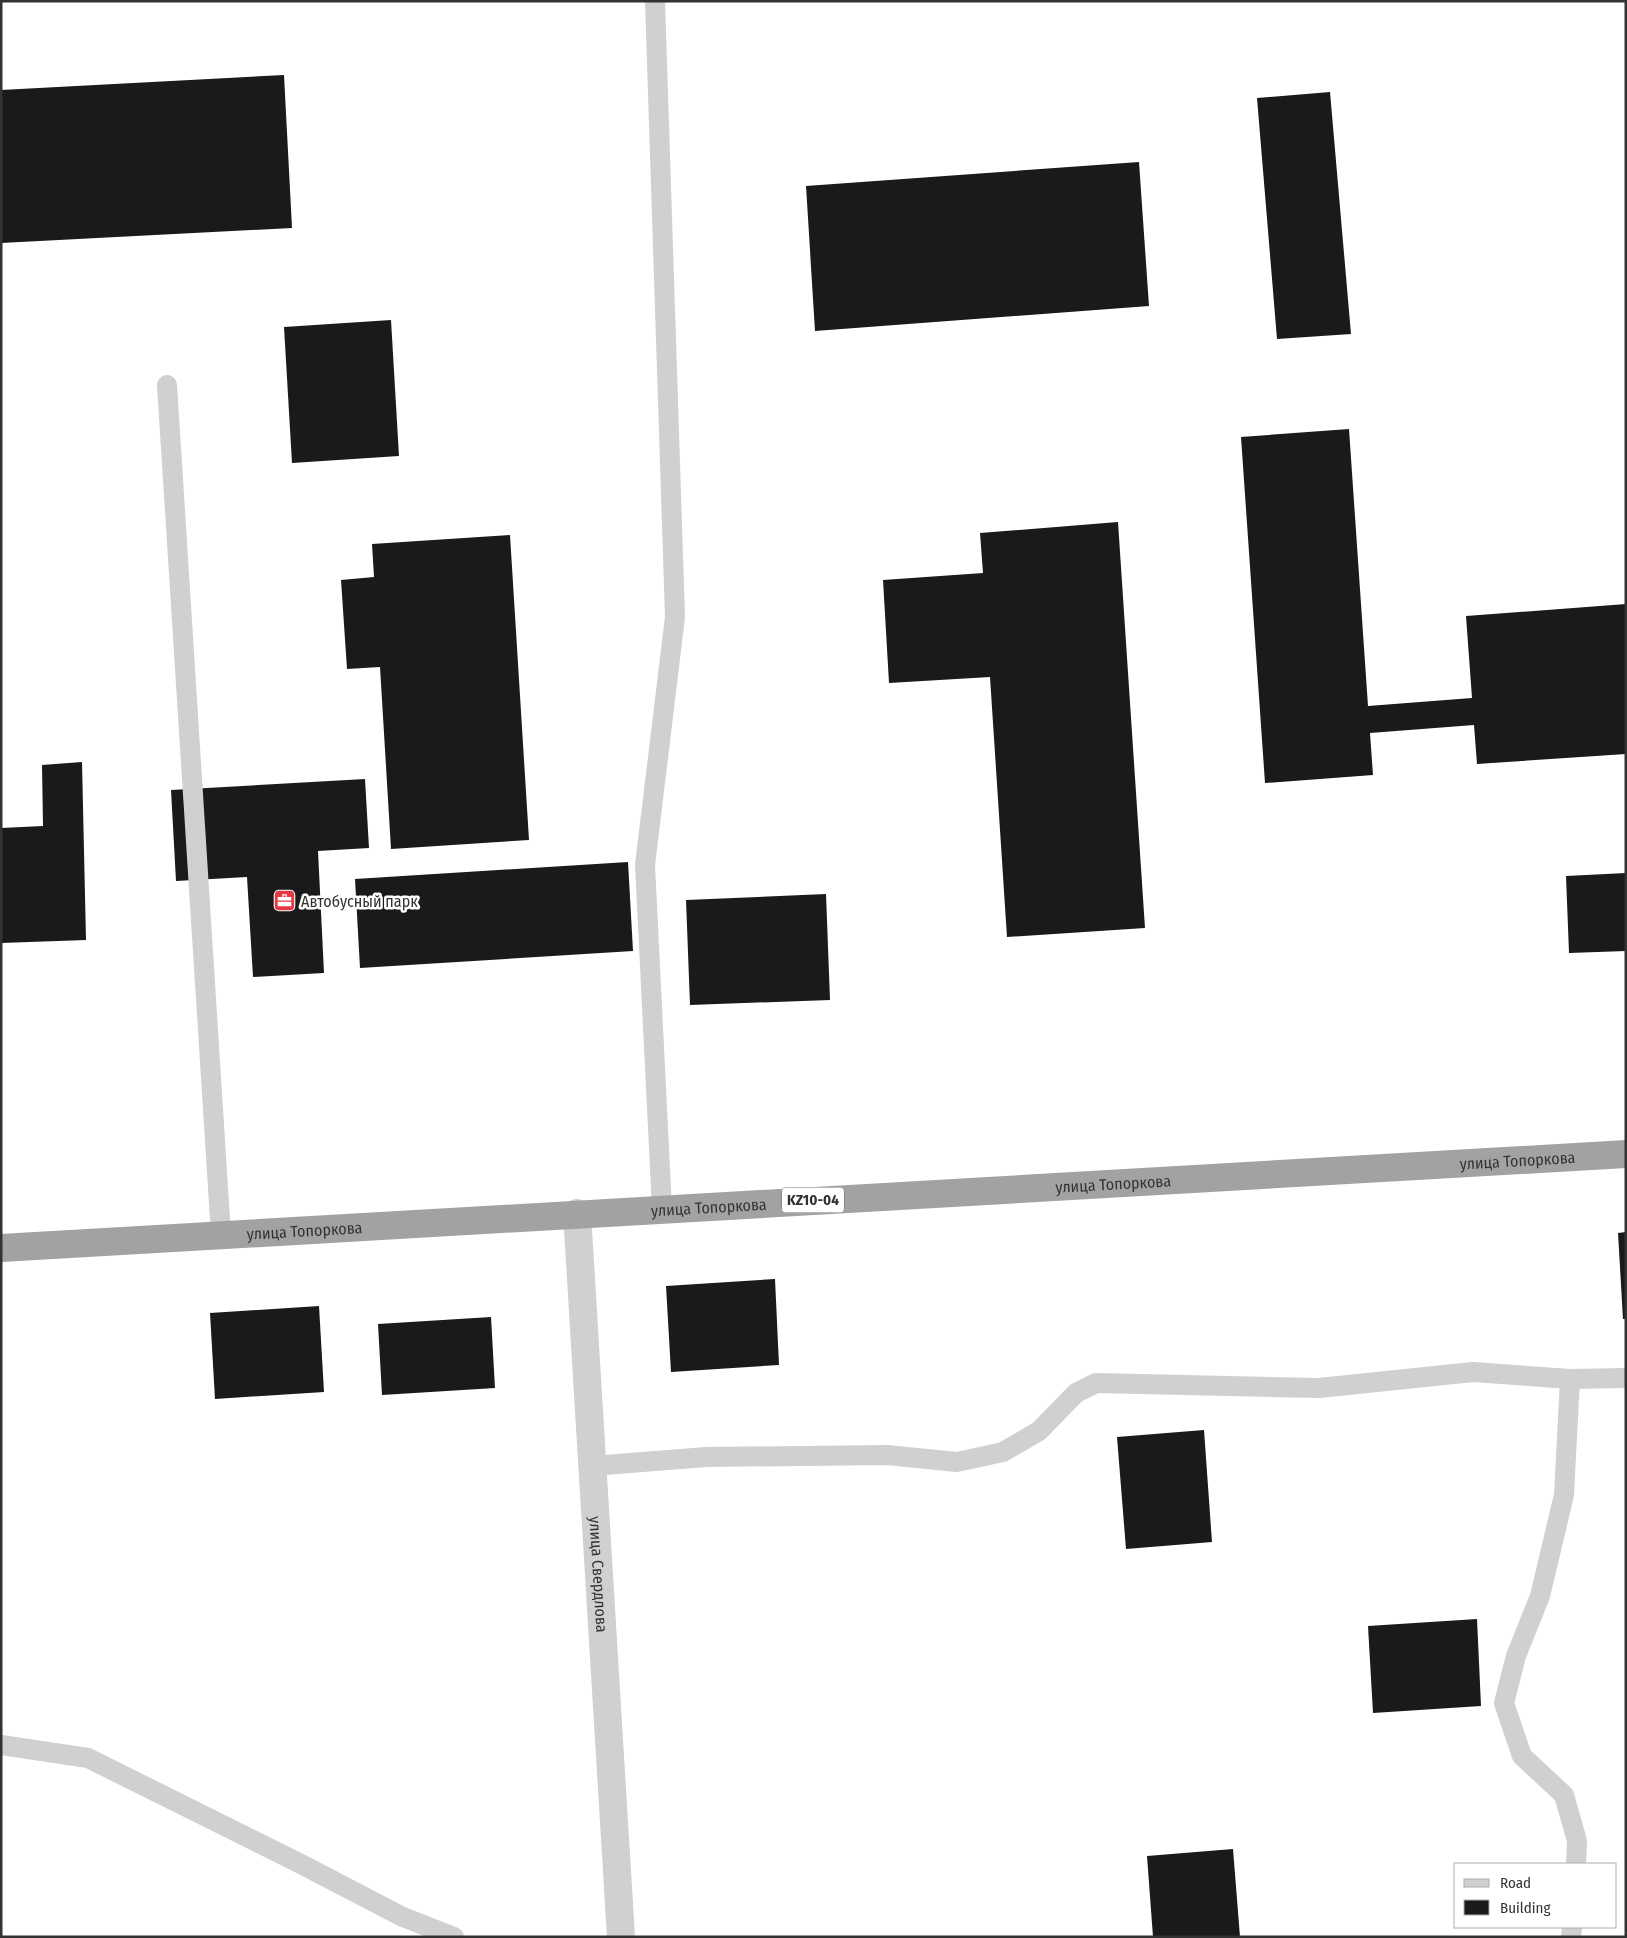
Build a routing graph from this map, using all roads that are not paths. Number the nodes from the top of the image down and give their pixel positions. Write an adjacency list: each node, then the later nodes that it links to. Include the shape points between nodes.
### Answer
1 (655, 1): 4 (lane, via 675,617 645,865)
2 (167, 385): 6 (lane)
3 (1626, 1154): 4 (highway, улица Топоркова / KZ10-04)
4 (662, 1208): 5 (highway, улица Топоркова / KZ10-04)
5 (577, 1213): 6 (highway, улица Топоркова / KZ10-04); 10 (street, улица Свердлова)
6 (221, 1235): 7 (highway, улица Топоркова / KZ10-04)
7 (1, 1248)
8 (1626, 1378): 9 (lane)
9 (1570, 1379): 10 (lane, via 1473,1372 1319,1388 1096,1383 1076,1393 1038,1432 1003,1452 957,1462 887,1455 782,1456 706,1457); 12 (lane, via 1564,1495 1540,1596 1516,1656 1504,1703 1522,1756 1564,1794 1577,1840)
10 (592, 1466): 14 (street, улица Свердлова)
11 (1, 1745): 13 (lane, via 88,1758 403,1918)
12 (1576, 1863)
13 (454, 1937)
14 (621, 1937)

